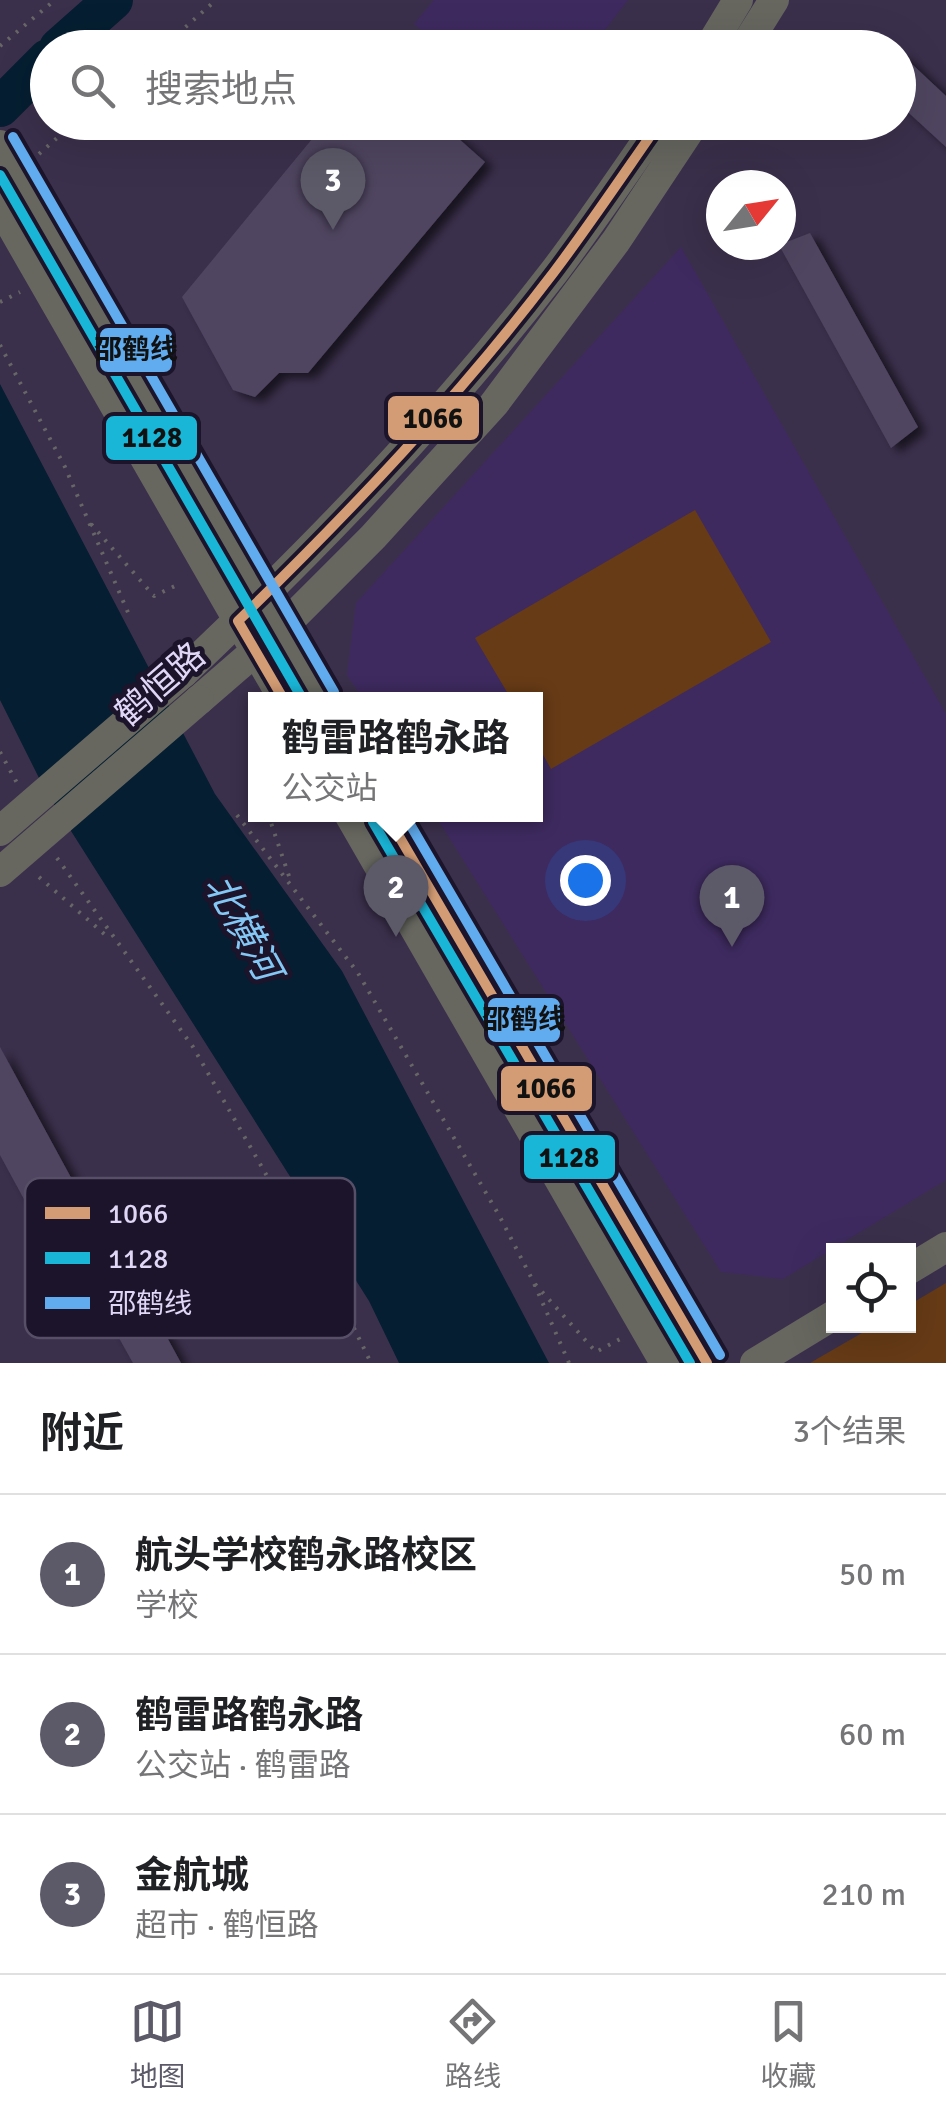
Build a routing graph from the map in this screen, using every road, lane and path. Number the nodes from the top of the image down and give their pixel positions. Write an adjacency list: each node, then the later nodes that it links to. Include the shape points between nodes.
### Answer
1 (55, 0): 8 (path)
2 (216, 0): 5 (path)
3 (738, 0): 6 (street)
4 (774, 0): 7 (street)
5 (182, 30)
6 (720, 30)
7 (755, 30)
8 (0, 46)
9 (45, 140): 12 (path)
10 (647, 140): 19 (street, 鹤恒路, via 462,385)
11 (683, 140): 22 (street, 鹤恒路, via 494,404)
12 (18, 156): 19 (street)
13 (0, 206): 21 (street)
14 (20, 292): 15 (path)
15 (0, 302)
16 (0, 345): 17 (path)
17 (88, 522): 18 (path, via 154,596); 20 (path)
18 (176, 586)
19 (261, 600): 21 (street, 鹤恒路); 22 (street)
20 (130, 617)
21 (238, 622): 23 (street); 32 (street, 鹤恒路, bridge)
22 (281, 629): 23 (street, 鹤恒路); 25 (street)
23 (256, 651): 24 (street); 34 (street, 鹤恒路, bridge)
24 (279, 692)
25 (316, 692)
26 (0, 752): 27 (path)
27 (18, 784)
28 (237, 815): 36 (path)
29 (271, 822): 36 (path)
30 (354, 822): 43 (street)
31 (391, 822): 48 (street)
32 (0, 832)
33 (52, 849): 37 (path)
34 (0, 872)
35 (39, 877): 37 (path)
36 (292, 887): 41 (path, via 358,974)
37 (117, 945): 38 (path, via 193,1047)
38 (269, 1178)
39 (946, 1248): 40 (street)
40 (916, 1265)
41 (532, 1281): 43 (path, via 596,1352); 46 (path)
42 (826, 1321): 49 (street)
43 (644, 1326): 47 (street)
44 (355, 1328): 45 (path)
45 (371, 1363)
46 (568, 1363)
47 (664, 1363)
48 (707, 1363)
49 (755, 1363)

